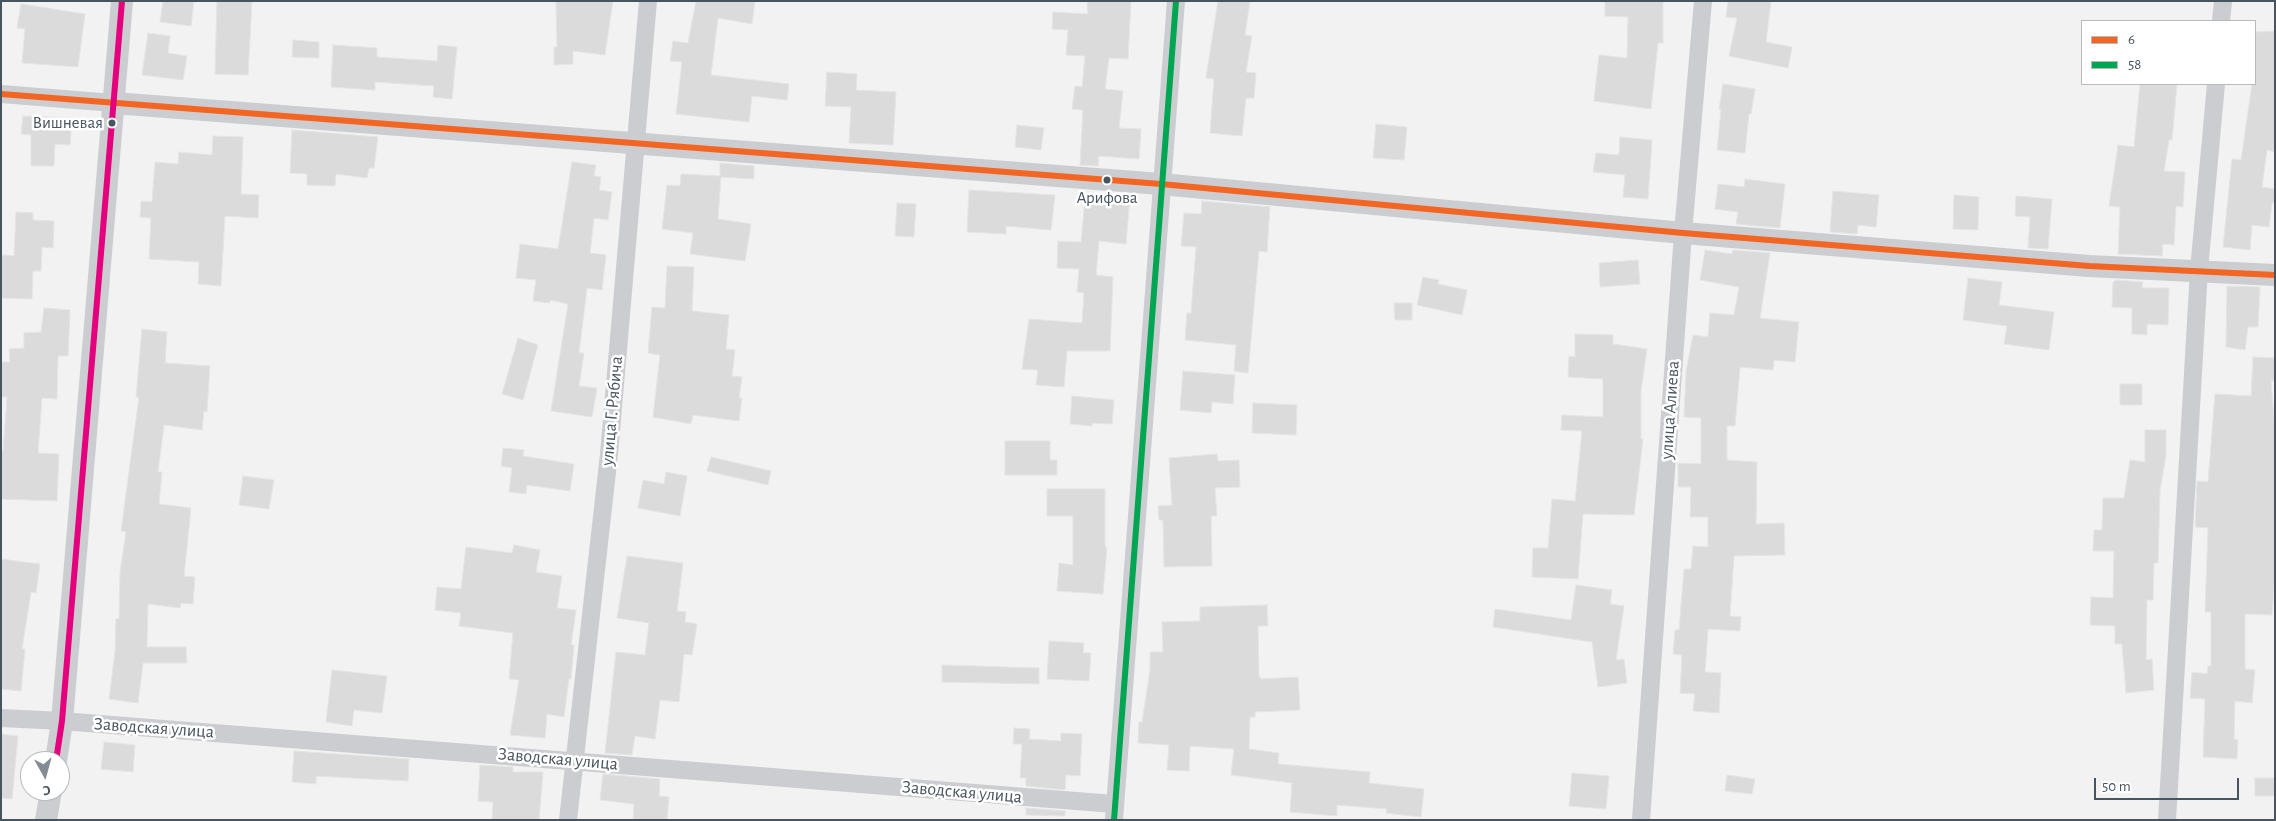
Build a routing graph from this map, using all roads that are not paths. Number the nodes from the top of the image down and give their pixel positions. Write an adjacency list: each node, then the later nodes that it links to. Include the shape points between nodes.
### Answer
1 (122, 1): 9 (street)
2 (648, 1): 10 (street, улица Г. Рябича)
3 (1176, 1): 11 (street)
4 (1703, 1): 12 (street, улица Алиева)
5 (2223, 1): 6 (street)
6 (2221, 20)
7 (2216, 85): 13 (street)
8 (1, 94): 9 (street)
9 (114, 103): 10 (street); 16 (street)
10 (636, 144): 11 (street); 18 (street, улица Г. Рябича, via 609,454)
11 (1161, 184): 12 (street); 20 (street)
12 (1683, 233): 13 (street, via 2089,266); 23 (street, улица Алиева)
13 (2199, 270): 14 (street); 24 (street)
14 (2275, 275)
15 (1, 718): 16 (street, Заводская улица)
16 (62, 721): 17 (street); 18 (street, Заводская улица)
17 (58, 751)
18 (576, 760): 20 (street, Заводская улица); 22 (street, улица Г. Рябича)
19 (49, 801): 21 (street)
20 (1114, 812)
21 (46, 820)
22 (568, 820)
23 (1641, 820)
24 (2167, 820)

